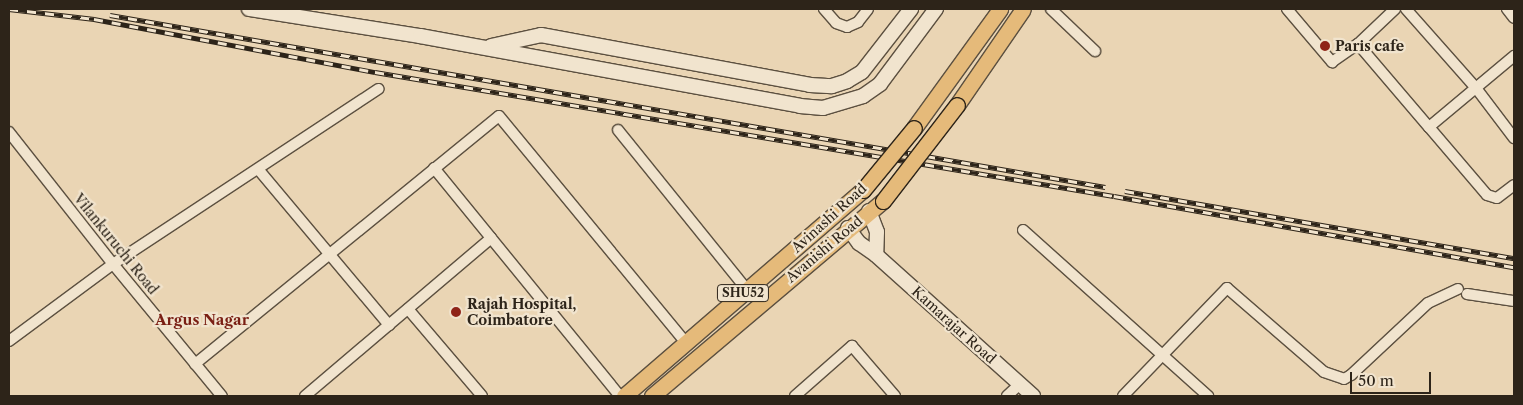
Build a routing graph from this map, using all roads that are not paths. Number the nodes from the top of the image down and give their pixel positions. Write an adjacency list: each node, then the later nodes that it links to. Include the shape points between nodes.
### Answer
1 (249, 9): 15 (main road)
2 (824, 9): 3 (street, via 836,23 848,28 858,22)
3 (868, 9)
4 (911, 9): 15 (main road, via 862,72 832,86 810,85 541,35)
5 (936, 9): 15 (main road, via 880,84 863,96 823,108)
6 (1000, 9): 35 (main road, Avinashi Road / SHU52, bridge, via 914,128 863,190)
7 (1023, 9): 27 (main road, Avinashi Road / SHU52, bridge, via 957,105)
8 (1051, 9): 16 (street)
9 (1287, 9): 14 (street, via 1332,62)
10 (1395, 9): 14 (street)
11 (1406, 9): 18 (street)
12 (1507, 9): 13 (street)
13 (1514, 18)
14 (1358, 44): 20 (street)
15 (485, 48)
16 (1095, 51)
17 (1514, 56): 18 (street)
18 (1476, 88): 20 (street); 23 (street)
19 (378, 90): 25 (street)
20 (1429, 126): 26 (street, via 1487,195 1497,198)
21 (618, 130): 35 (street)
22 (11, 138): 34 (street, Vilankuruchi Road)
23 (1514, 138)
24 (434, 168): 31 (street); 33 (street); 40 (street, via 499,116)
25 (258, 169): 33 (street); 34 (street)
26 (1514, 185)
27 (883, 201): 28 (main road, Avanishi Road / SHU52)
28 (869, 212): 29 (main road, Avanishi Road / SHU52); 32 (main road, via 877,232)
29 (848, 228): 32 (main road, Kamarajar Road, via 859,243); 43 (main road, Avanishi Road / SHU52)
30 (1022, 230): 41 (street)
31 (492, 238): 37 (street); 49 (street)
32 (876, 254): 44 (main road, Kamarajar Road)
33 (328, 255): 38 (street); 42 (street)
34 (113, 264): 39 (street); 42 (street, Vilankuruchi Road)
35 (748, 290): 40 (main road, Avinashi Road / SHU52)
36 (1514, 301): 41 (street, via 1462,291 1428,303 1344,379 1324,372 1227,288)
37 (408, 309): 38 (street); 48 (street)
38 (389, 326): 47 (street)
39 (9, 341)
40 (680, 348): 43 (main road); 49 (main road, Avinashi Road / SHU52)
41 (1163, 354): 54 (street); 55 (street)
42 (195, 364): 46 (street, Vilankuruchi Road)
43 (686, 366): 45 (main road, Avanishi Road / SHU52)
44 (1020, 384): 52 (street); 53 (main road, Kamarajar Road)
45 (659, 394)
46 (222, 396)
47 (305, 396)
48 (482, 396)
49 (622, 396)
50 (795, 396): 51 (street, via 852,346)
51 (895, 396)
52 (1007, 396)
53 (1033, 396)
54 (1123, 396)
55 (1208, 396)

